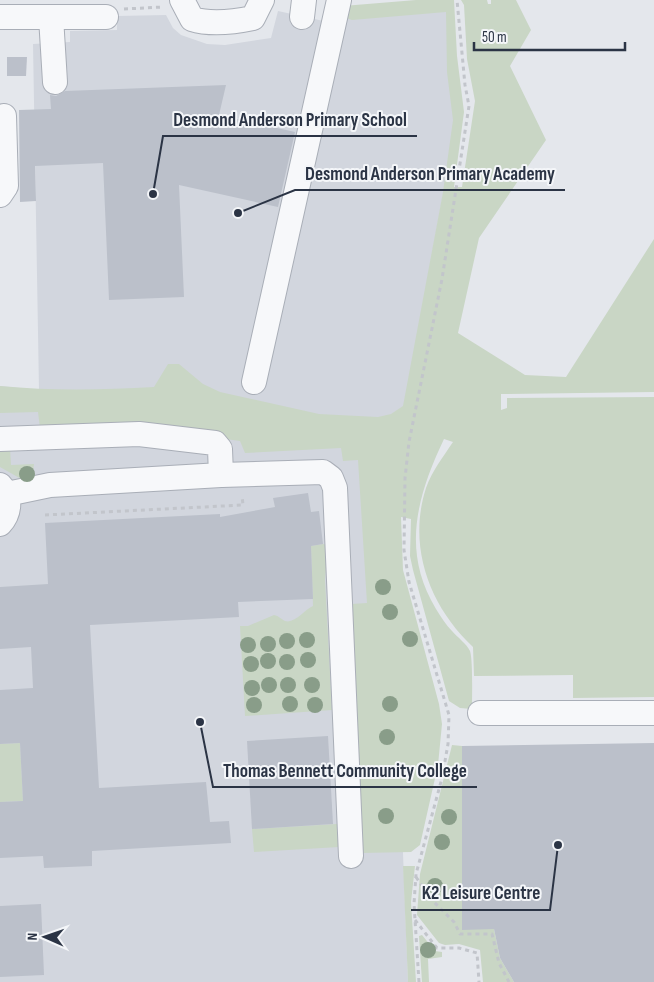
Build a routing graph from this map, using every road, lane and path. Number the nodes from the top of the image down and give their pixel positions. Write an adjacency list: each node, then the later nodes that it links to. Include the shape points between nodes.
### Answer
1 (262, 0): 4 (lane, via 254,18 203,22 192,19)
2 (339, 0): 11 (lane)
3 (457, 0): 20 (path, via 468,106 457,194 409,442 406,478 404,550 409,582 449,715 442,778)
4 (182, 1): 7 (path, via 169,7 112,10)
5 (0, 17): 6 (lane)
6 (51, 17): 7 (lane); 8 (lane)
7 (106, 17)
8 (55, 82)
9 (4, 116): 10 (lane, via 6,186)
10 (0, 196)
11 (254, 382)
12 (0, 439): 13 (lane, via 139,434 215,443)
13 (231, 475): 14 (lane); 15 (path, via 243,505); 19 (lane, via 323,472 331,478 335,488)
14 (3, 489): 16 (lane, via 8,511)
15 (45, 516)
16 (0, 524)
17 (480, 713): 18 (lane)
18 (654, 713)
19 (351, 856)
20 (416, 876): 21 (path); 24 (path, via 460,934 492,934 499,963)
21 (415, 919): 22 (path); 23 (path, via 437,948 459,948 477,953)
22 (419, 982)
23 (479, 982)
24 (509, 982)

